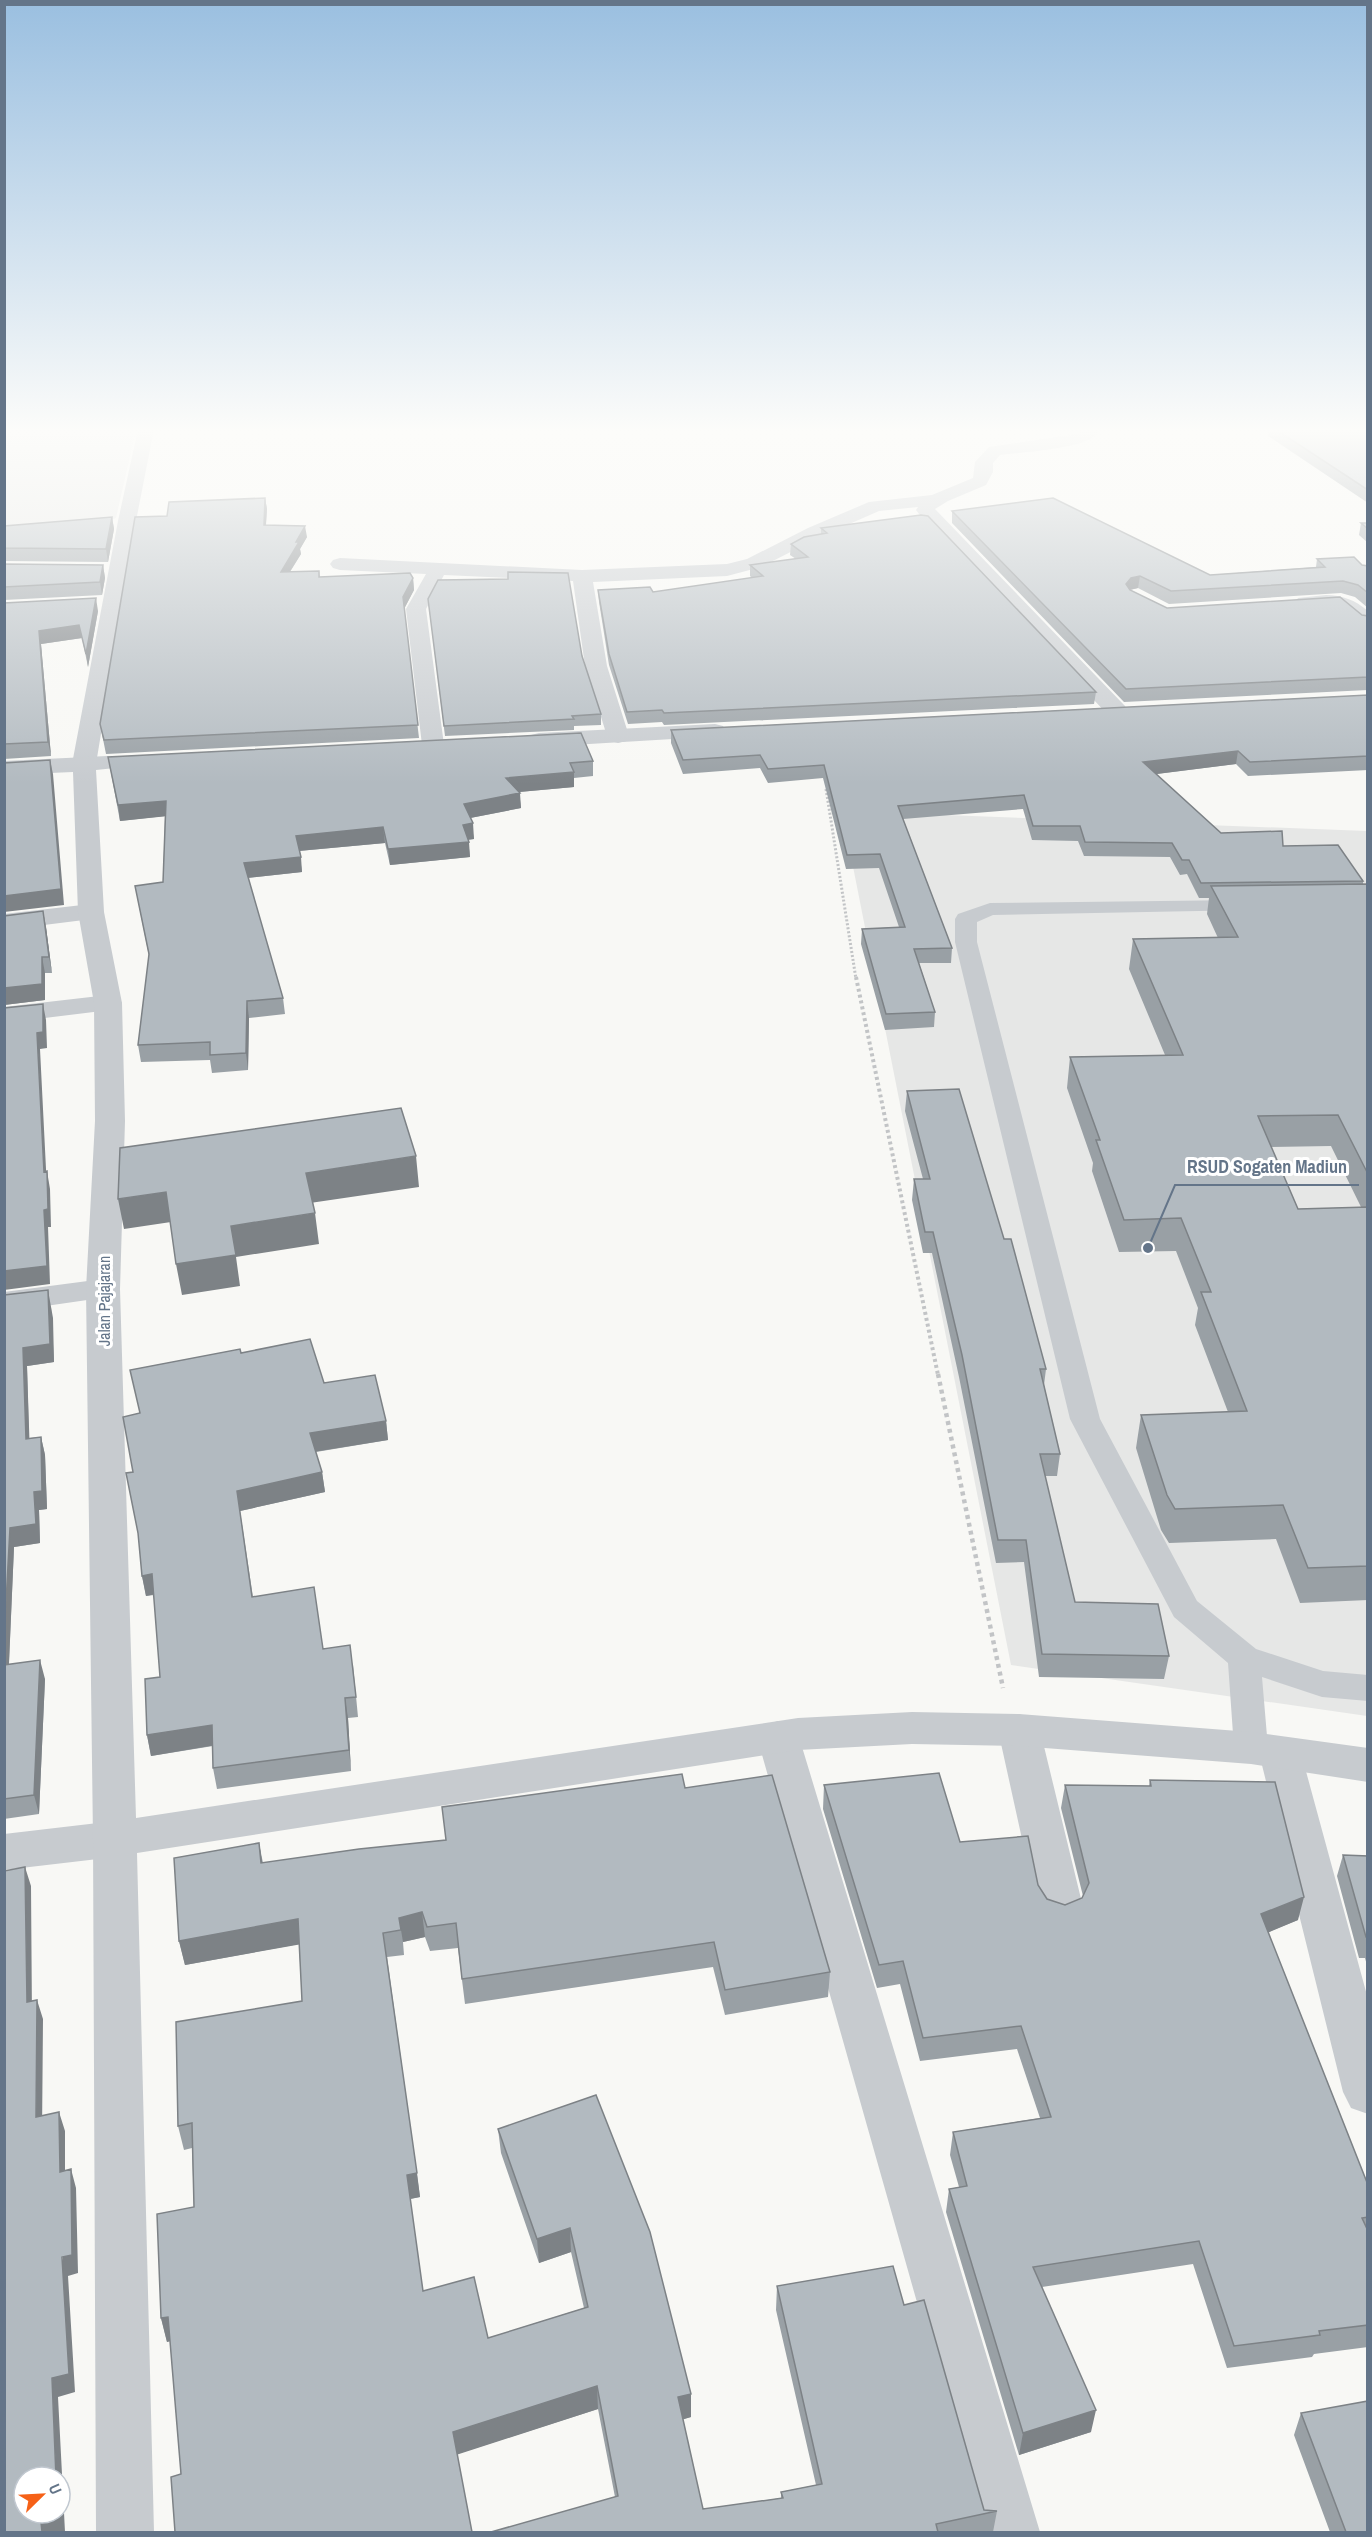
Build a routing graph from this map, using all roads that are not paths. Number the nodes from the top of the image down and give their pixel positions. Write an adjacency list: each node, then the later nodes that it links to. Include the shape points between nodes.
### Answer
1 (118, 547): 7 (street, Jalan Pajajaran, via 110,569)
2 (784, 547): 6 (street, via 754,563 727,570)
3 (960, 547): 11 (street, via 1128,711)
4 (340, 564): 5 (street)
5 (438, 569): 6 (street); 16 (street, via 416,609)
6 (582, 576): 13 (street, via 596,666)
7 (112, 603): 8 (street); 19 (street, Jalan Pajajaran)
8 (88, 604)
9 (1285, 604): 10 (street, via 1340,601)
10 (1368, 622)
11 (1094, 712)
12 (735, 730): 13 (street)
13 (618, 736): 14 (street)
14 (514, 741)
15 (456, 744): 16 (street)
16 (433, 745): 17 (street)
17 (410, 746)
18 (131, 761): 19 (street)
19 (84, 764): 20 (street); 22 (street, Jalan Pajajaran)
20 (4, 768)
21 (1273, 906): 28 (lane, via 990,909 966,919 966,942 1085,1419 1185,1609)
22 (91, 912): 23 (street); 24 (street, Jalan Pajajaran)
23 (4, 922)
24 (108, 1003): 25 (street); 26 (street, Jalan Pajajaran, via 110,1121)
25 (4, 1015)
26 (103, 1289): 27 (street); 34 (street, Jalan Pajajaran)
27 (4, 1302)
28 (1244, 1658): 29 (lane, via 1322,1684); 32 (lane)
29 (1368, 1688)
30 (1015, 1729): 31 (street, via 912,1728); 32 (street); 36 (street)
31 (778, 1737): 34 (street); 39 (street)
32 (1265, 1751): 33 (street); 37 (street)
33 (1368, 1765)
34 (115, 1839): 35 (street); 38 (street, Jalan Pajajaran)
35 (4, 1851)
36 (1060, 1907)
37 (1368, 2092)
38 (125, 2532)
39 (1011, 2532)

